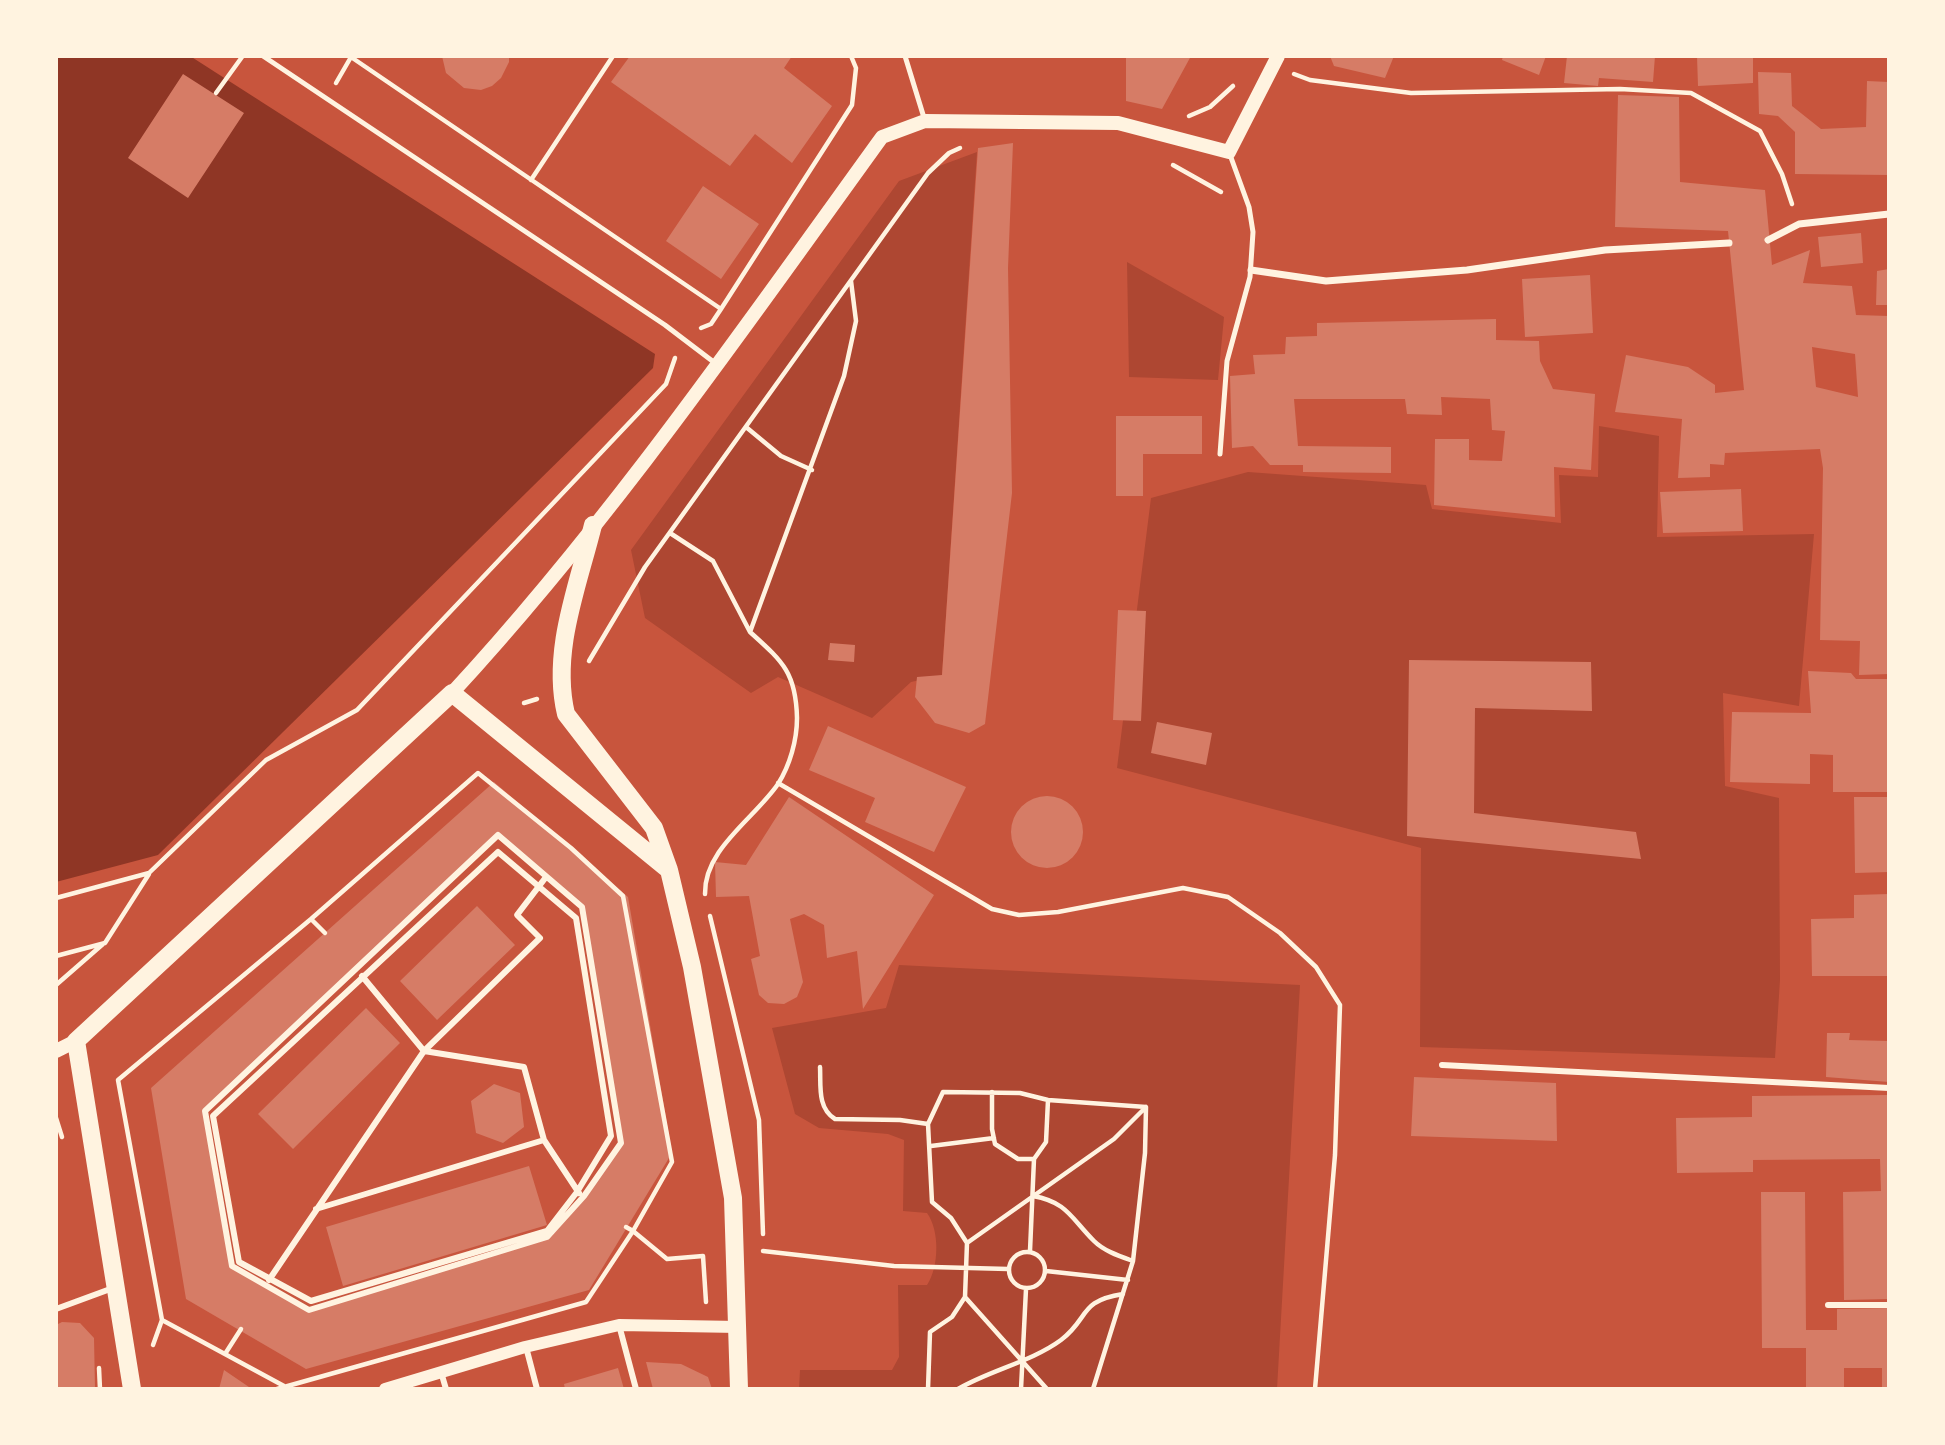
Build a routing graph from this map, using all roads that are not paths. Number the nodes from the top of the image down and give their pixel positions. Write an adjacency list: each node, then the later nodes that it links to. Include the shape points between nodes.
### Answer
1 (263, 56): 10 (lane)
2 (905, 56): 4 (lane)
3 (1278, 56): 5 (main road)
4 (925, 121): 5 (main road, via 1118,123); 10 (main road, via 883,137)
5 (1229, 152): 9 (lane, via 1249,207)
6 (1889, 214): 7 (street, via 1800,224)
7 (1768, 240)
8 (1729, 243): 9 (street, via 1605,250 1467,270 1326,281)
9 (1251, 270): 11 (lane, via 1227,361)
10 (718, 365): 12 (main road)
11 (1220, 454)
12 (593, 525): 13 (main road); 14 (main road, via 562,650 561,692 566,713 654,828)
13 (452, 693): 14 (main road); 19 (main road)
14 (669, 870): 34 (main road, via 692,967 733,1198)
15 (546, 877): 16 (street); 17 (street, via 498,835); 26 (street, via 582,907 621,1143)
16 (538, 887): 18 (street, via 498,852); 21 (street, via 517,915 540,938); 25 (street, via 576,918 611,1136)
17 (356, 970): 18 (street); 28 (street, via 205,1111 232,1266)
18 (363, 977): 21 (street); 28 (street, via 213,1116 239,1262)
19 (76, 1041): 20 (main road); 29 (main road)
20 (56, 1051)
21 (424, 1051): 24 (street, via 524,1068); 27 (street)
22 (1442, 1065): 23 (street)
23 (1889, 1088)
24 (544, 1140): 25 (street); 27 (street)
25 (577, 1192): 26 (street); 28 (street, via 547,1231 311,1301)
26 (584, 1196): 28 (street, via 547,1237 309,1310)
27 (316, 1209): 28 (street)
28 (269, 1281)
29 (116, 1287): 32 (street); 37 (main road)
30 (1828, 1305): 31 (street)
31 (1889, 1305)
32 (56, 1309)
33 (619, 1325): 34 (street); 35 (street); 41 (street)
34 (739, 1327): 42 (main road)
35 (526, 1347): 36 (street); 40 (street)
36 (441, 1372): 38 (street); 39 (street)
37 (132, 1389)
38 (384, 1389)
39 (446, 1389)
40 (537, 1389)
41 (636, 1389)
42 (739, 1389)

